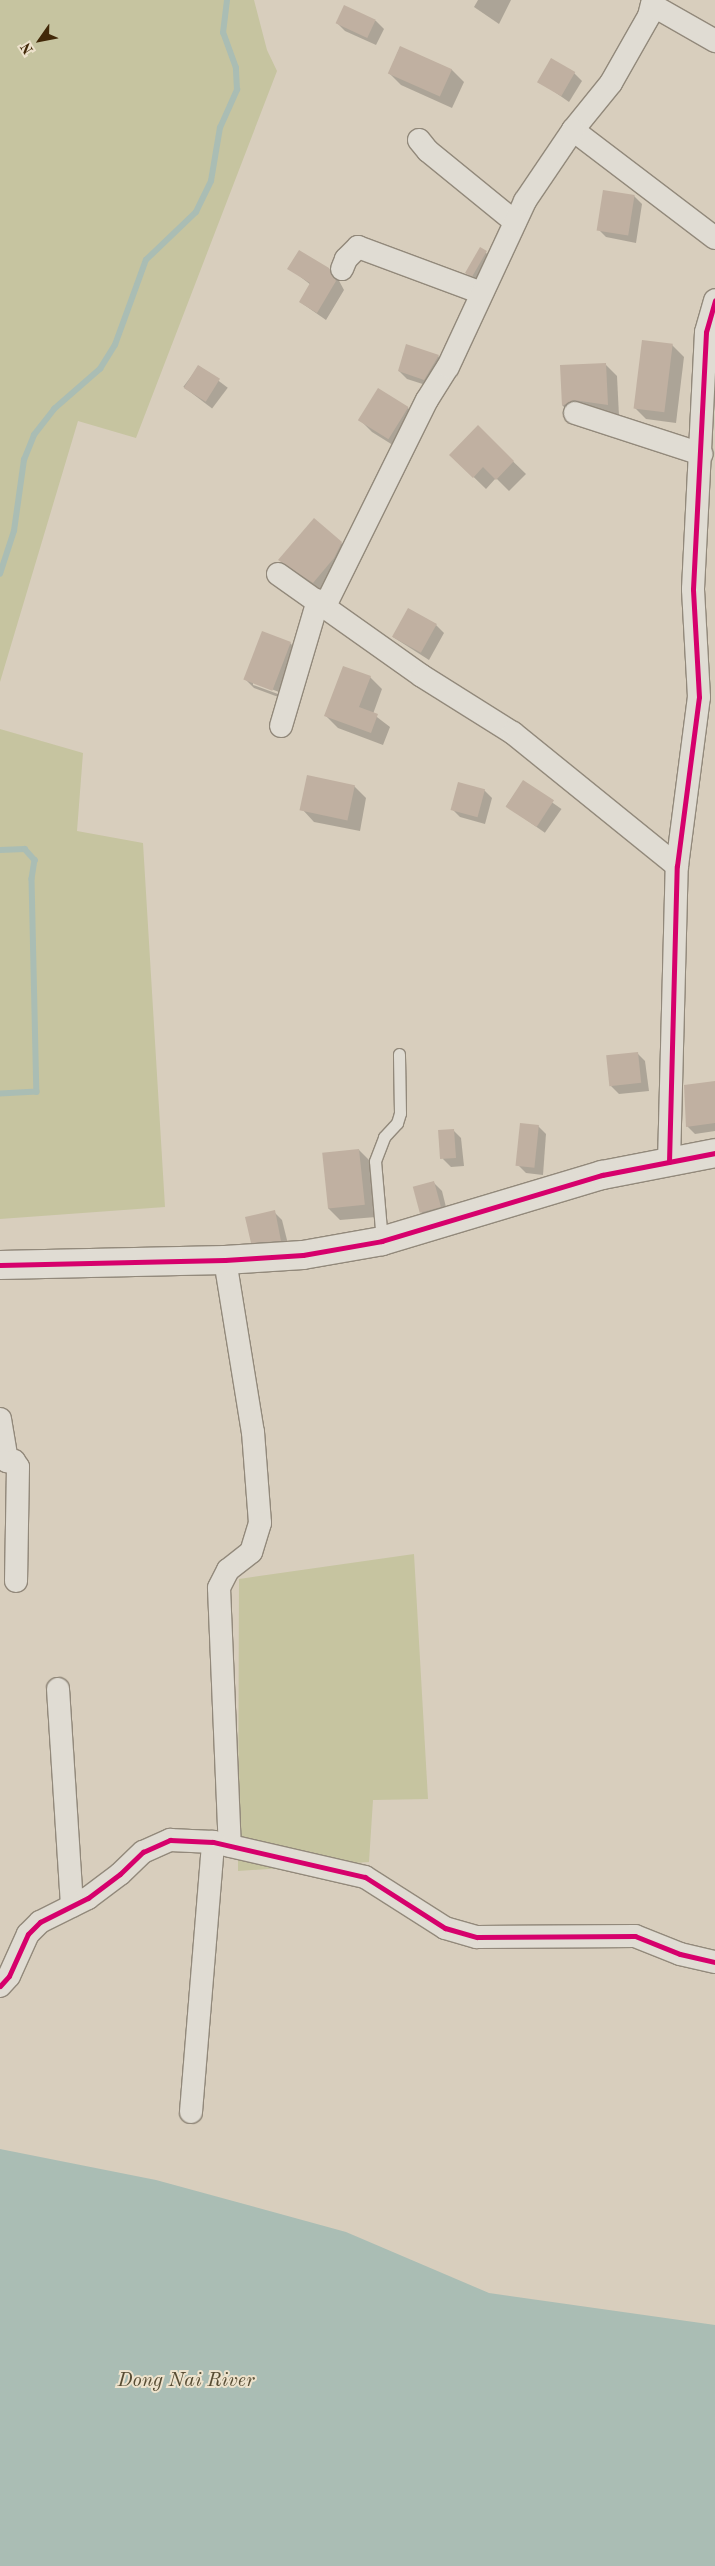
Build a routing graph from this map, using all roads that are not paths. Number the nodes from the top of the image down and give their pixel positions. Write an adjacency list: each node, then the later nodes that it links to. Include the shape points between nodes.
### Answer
1 (653, 2): 2 (street); 3 (street, via 649,16 610,82)
2 (715, 41)
3 (573, 130): 5 (street, via 525,201); 6 (street)
4 (419, 140): 5 (street, via 428,151)
5 (515, 222): 8 (street)
6 (715, 238)
7 (342, 269): 8 (street, via 346,259 358,247)
8 (482, 293): 14 (street)
9 (715, 300): 10 (street, via 706,332)
10 (709, 392): 12 (street)
11 (575, 413): 12 (street)
12 (701, 454): 16 (street, via 693,589 699,697)
13 (278, 574): 14 (street)
14 (322, 603): 15 (street); 16 (street, via 422,676 513,733)
15 (281, 726)
16 (677, 866): 19 (street)
17 (399, 1054): 20 (lane, via 400,1113 397,1123 384,1137 375,1161)
18 (715, 1153): 19 (street)
19 (669, 1162): 20 (street, via 602,1175)
20 (382, 1241): 21 (street, via 303,1255)
21 (225, 1260): 22 (street); 27 (street, via 253,1432 260,1522 251,1552 228,1570 219,1588)
22 (0, 1265)
23 (0, 1419): 24 (street)
24 (4, 1461): 25 (street, via 14,1461 18,1467)
25 (16, 1581)
26 (58, 1689): 28 (street)
27 (222, 1844): 28 (street, via 170,1840 156,1844 142,1852 120,1874); 29 (street, via 365,1877 446,1928 477,1937 635,1936 680,1954); 31 (street)
28 (72, 1906): 30 (street, via 40,1922 28,1934 9,1976)
29 (715, 1962)
30 (0, 1986)
31 (192, 2112)

